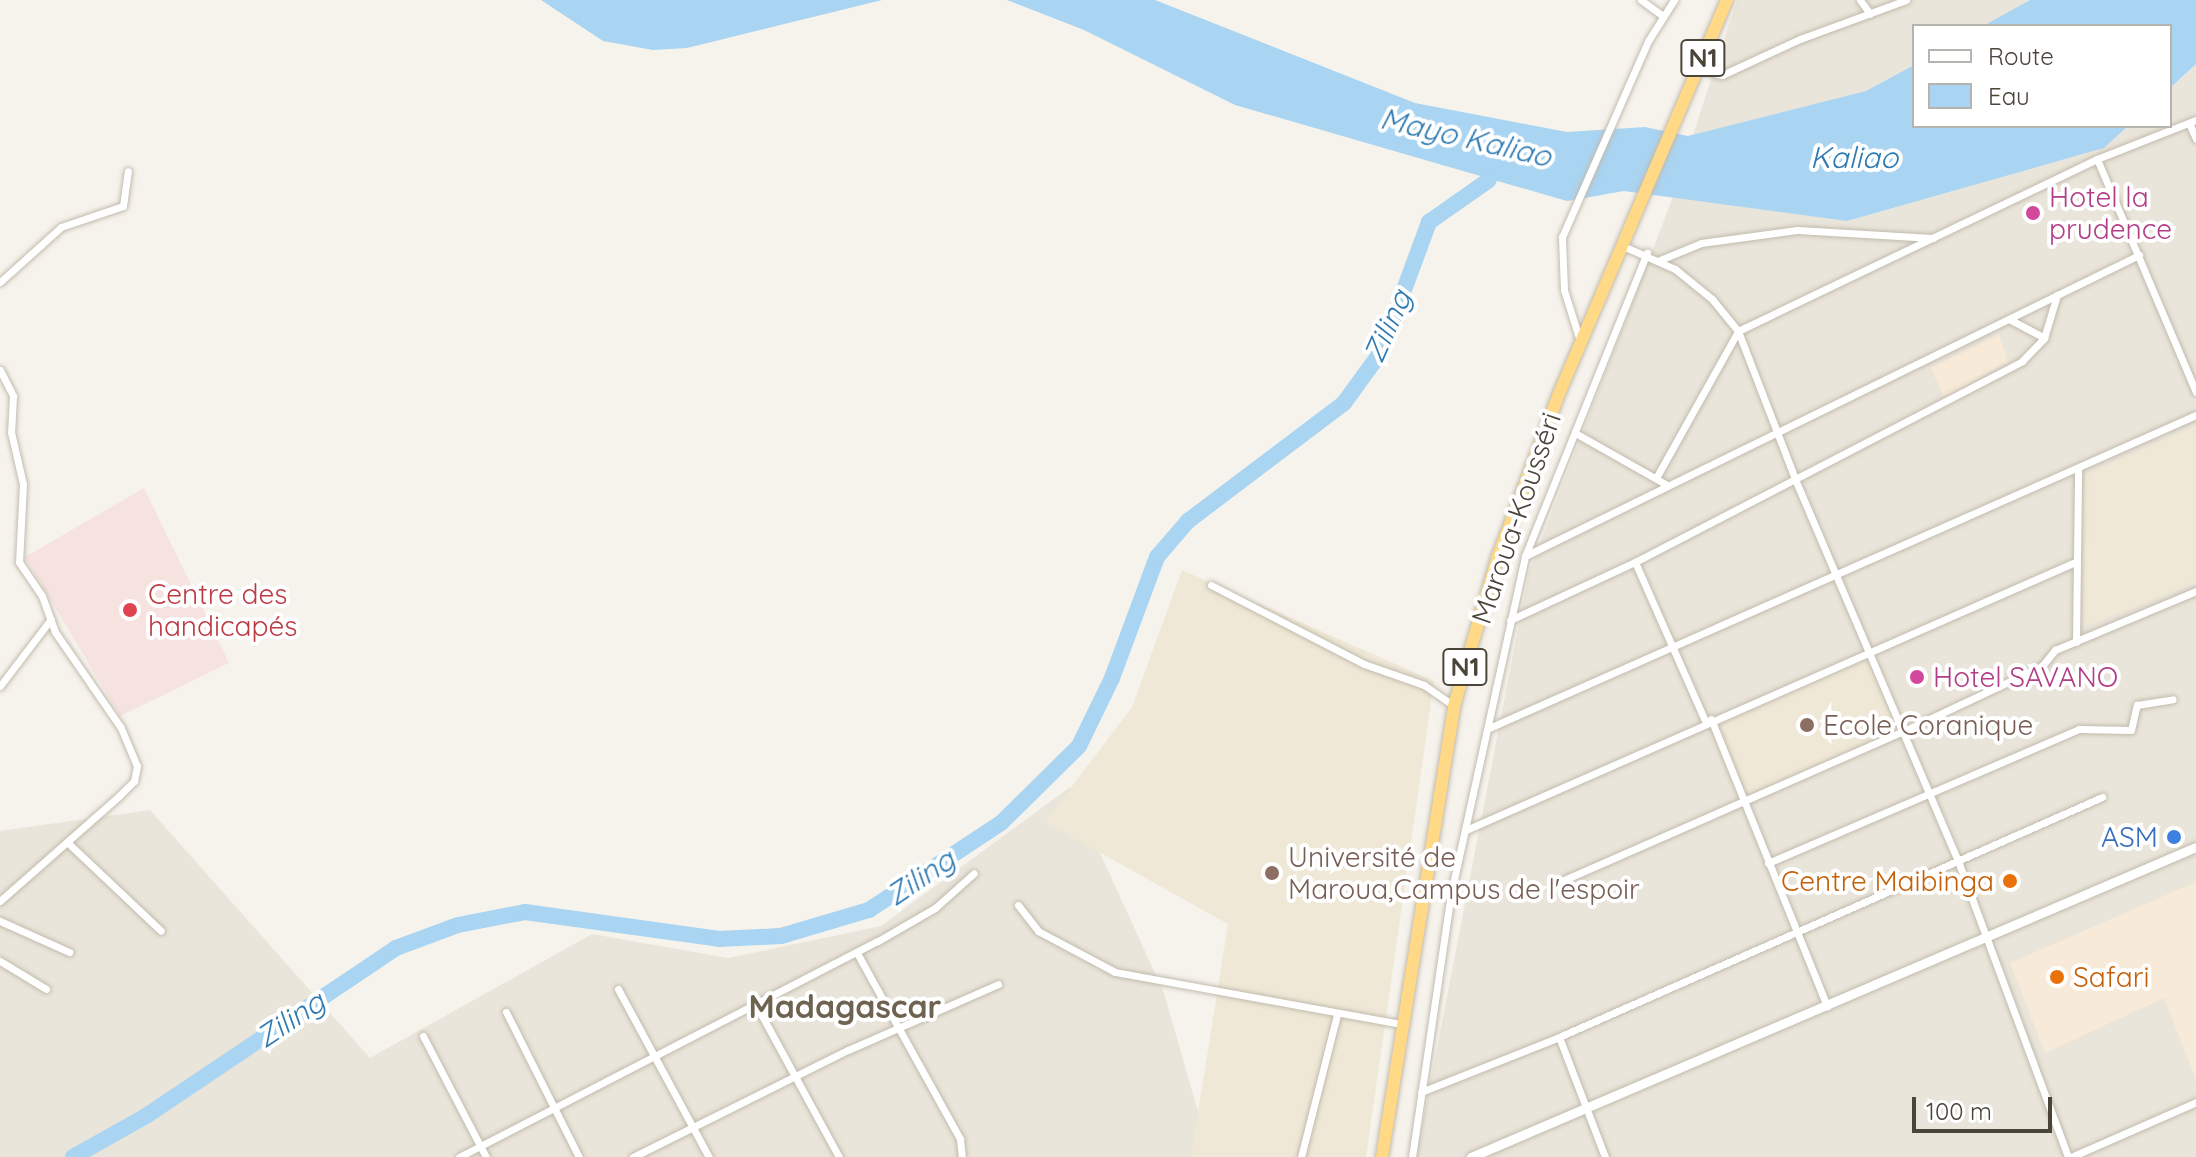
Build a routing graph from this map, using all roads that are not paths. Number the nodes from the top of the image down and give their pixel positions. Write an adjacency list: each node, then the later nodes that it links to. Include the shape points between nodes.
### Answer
1 (1641, 0): 7 (street)
2 (1674, 0): 7 (street)
3 (1727, 0): 8 (highway, Maroua-Kousséri / N1)
4 (1860, 0): 6 (street)
5 (1906, 0): 6 (street)
6 (1870, 14): 8 (street, via 1722,75)
7 (1663, 16): 23 (street, via 1571,209 1561,265)
8 (1698, 69): 14 (highway, Maroua-Kousséri / N1)
9 (2192, 121): 10 (street); 11 (street)
10 (2196, 139)
11 (2097, 159): 13 (street); 16 (street)
12 (128, 171): 18 (street, via 123,206 61,227)
13 (1933, 238): 17 (street, via 1797,230 1701,243); 21 (street)
14 (1623, 246): 15 (street); 23 (highway, Maroua-Kousséri / N1)
15 (1647, 253): 17 (street); 28 (street)
16 (2139, 255): 19 (street); 25 (street)
17 (1660, 260): 21 (street, via 1712,299)
18 (0, 282)
19 (2057, 295): 20 (street); 22 (street)
20 (2009, 319): 22 (street); 27 (street)
21 (1738, 331): 27 (street); 30 (street)
22 (2044, 338): 31 (street, via 2022,361)
23 (1581, 346): 46 (highway, Maroua-Kousséri / N1, via 1498,556)
24 (0, 370): 39 (street, via 13,396 11,432 23,484 17,555)
25 (2196, 392)
26 (2196, 415): 29 (street)
27 (1778, 433): 31 (street); 32 (street)
28 (1577, 434): 30 (street); 33 (street)
29 (2078, 468): 35 (street); 36 (street)
30 (1656, 478): 32 (street)
31 (1795, 479): 34 (street); 36 (street)
32 (1667, 485): 33 (street)
33 (1525, 556): 40 (street)
34 (1635, 562): 40 (street); 42 (street)
35 (2075, 562): 41 (street); 43 (street)
36 (1836, 578): 42 (street); 43 (street)
37 (1211, 585): 46 (street, via 1364,664 1424,685)
38 (2196, 591): 41 (street)
39 (51, 619): 44 (street); 54 (street, via 121,728 137,766 134,781)
40 (1510, 620): 48 (street)
41 (2076, 642): 49 (street, via 2055,650 2042,666)
42 (1673, 650): 47 (street); 48 (street)
43 (1870, 650): 47 (street); 49 (street)
44 (0, 686)
45 (2173, 699): 50 (street, via 2137,705 2131,730 2079,729)
46 (1454, 706): 76 (highway, Maroua-Kousséri / N1)
47 (1708, 720): 52 (street); 53 (street)
48 (1489, 728): 53 (street)
49 (1904, 731): 50 (street); 52 (street)
50 (1930, 795): 56 (street); 57 (street)
51 (2102, 797): 56 (street)
52 (1744, 801): 57 (street); 59 (street)
53 (1466, 830): 82 (street, via 1434,989)
54 (67, 842): 60 (street); 63 (street)
55 (2196, 847): 65 (street)
56 (1958, 861): 64 (street); 65 (street)
57 (1768, 863): 64 (street)
58 (974, 873): 67 (street, via 935,908)
59 (1564, 880)
60 (0, 901)
61 (1018, 905): 75 (street, via 1038,931 1115,972)
62 (0, 921): 66 (street)
63 (161, 931)
64 (1795, 932): 73 (street); 79 (street)
65 (1987, 937): 73 (street); 100 (street)
66 (69, 952)
67 (857, 953): 72 (street); 77 (street)
68 (0, 961): 70 (street)
69 (998, 984): 77 (street)
70 (46, 989)
71 (618, 989): 80 (street)
72 (755, 1003): 80 (street); 81 (street)
73 (1827, 1006): 85 (street)
74 (506, 1012): 84 (street)
75 (1337, 1015): 76 (street); 95 (street)
76 (1402, 1024): 96 (highway, Maroua-Kousséri / N1)
77 (897, 1028): 81 (street); 94 (street, via 960,1139)
78 (423, 1036): 87 (street)
79 (1559, 1037): 82 (street); 85 (street)
80 (652, 1055): 84 (street); 86 (street)
81 (793, 1076): 86 (street); 93 (street)
82 (1421, 1092): 97 (street)
83 (2196, 1102): 100 (street)
84 (554, 1108): 87 (street); 90 (street)
85 (1587, 1109): 98 (street); 99 (street)
86 (692, 1128): 91 (street); 92 (street)
87 (480, 1146): 88 (street); 89 (street)
88 (459, 1157)
89 (486, 1157)
90 (579, 1157)
91 (633, 1157)
92 (709, 1157)
93 (839, 1157)
94 (962, 1157)
95 (1301, 1157)
96 (1382, 1157)
97 (1412, 1157)
98 (1471, 1157)
99 (1605, 1157)
100 (2069, 1157)

